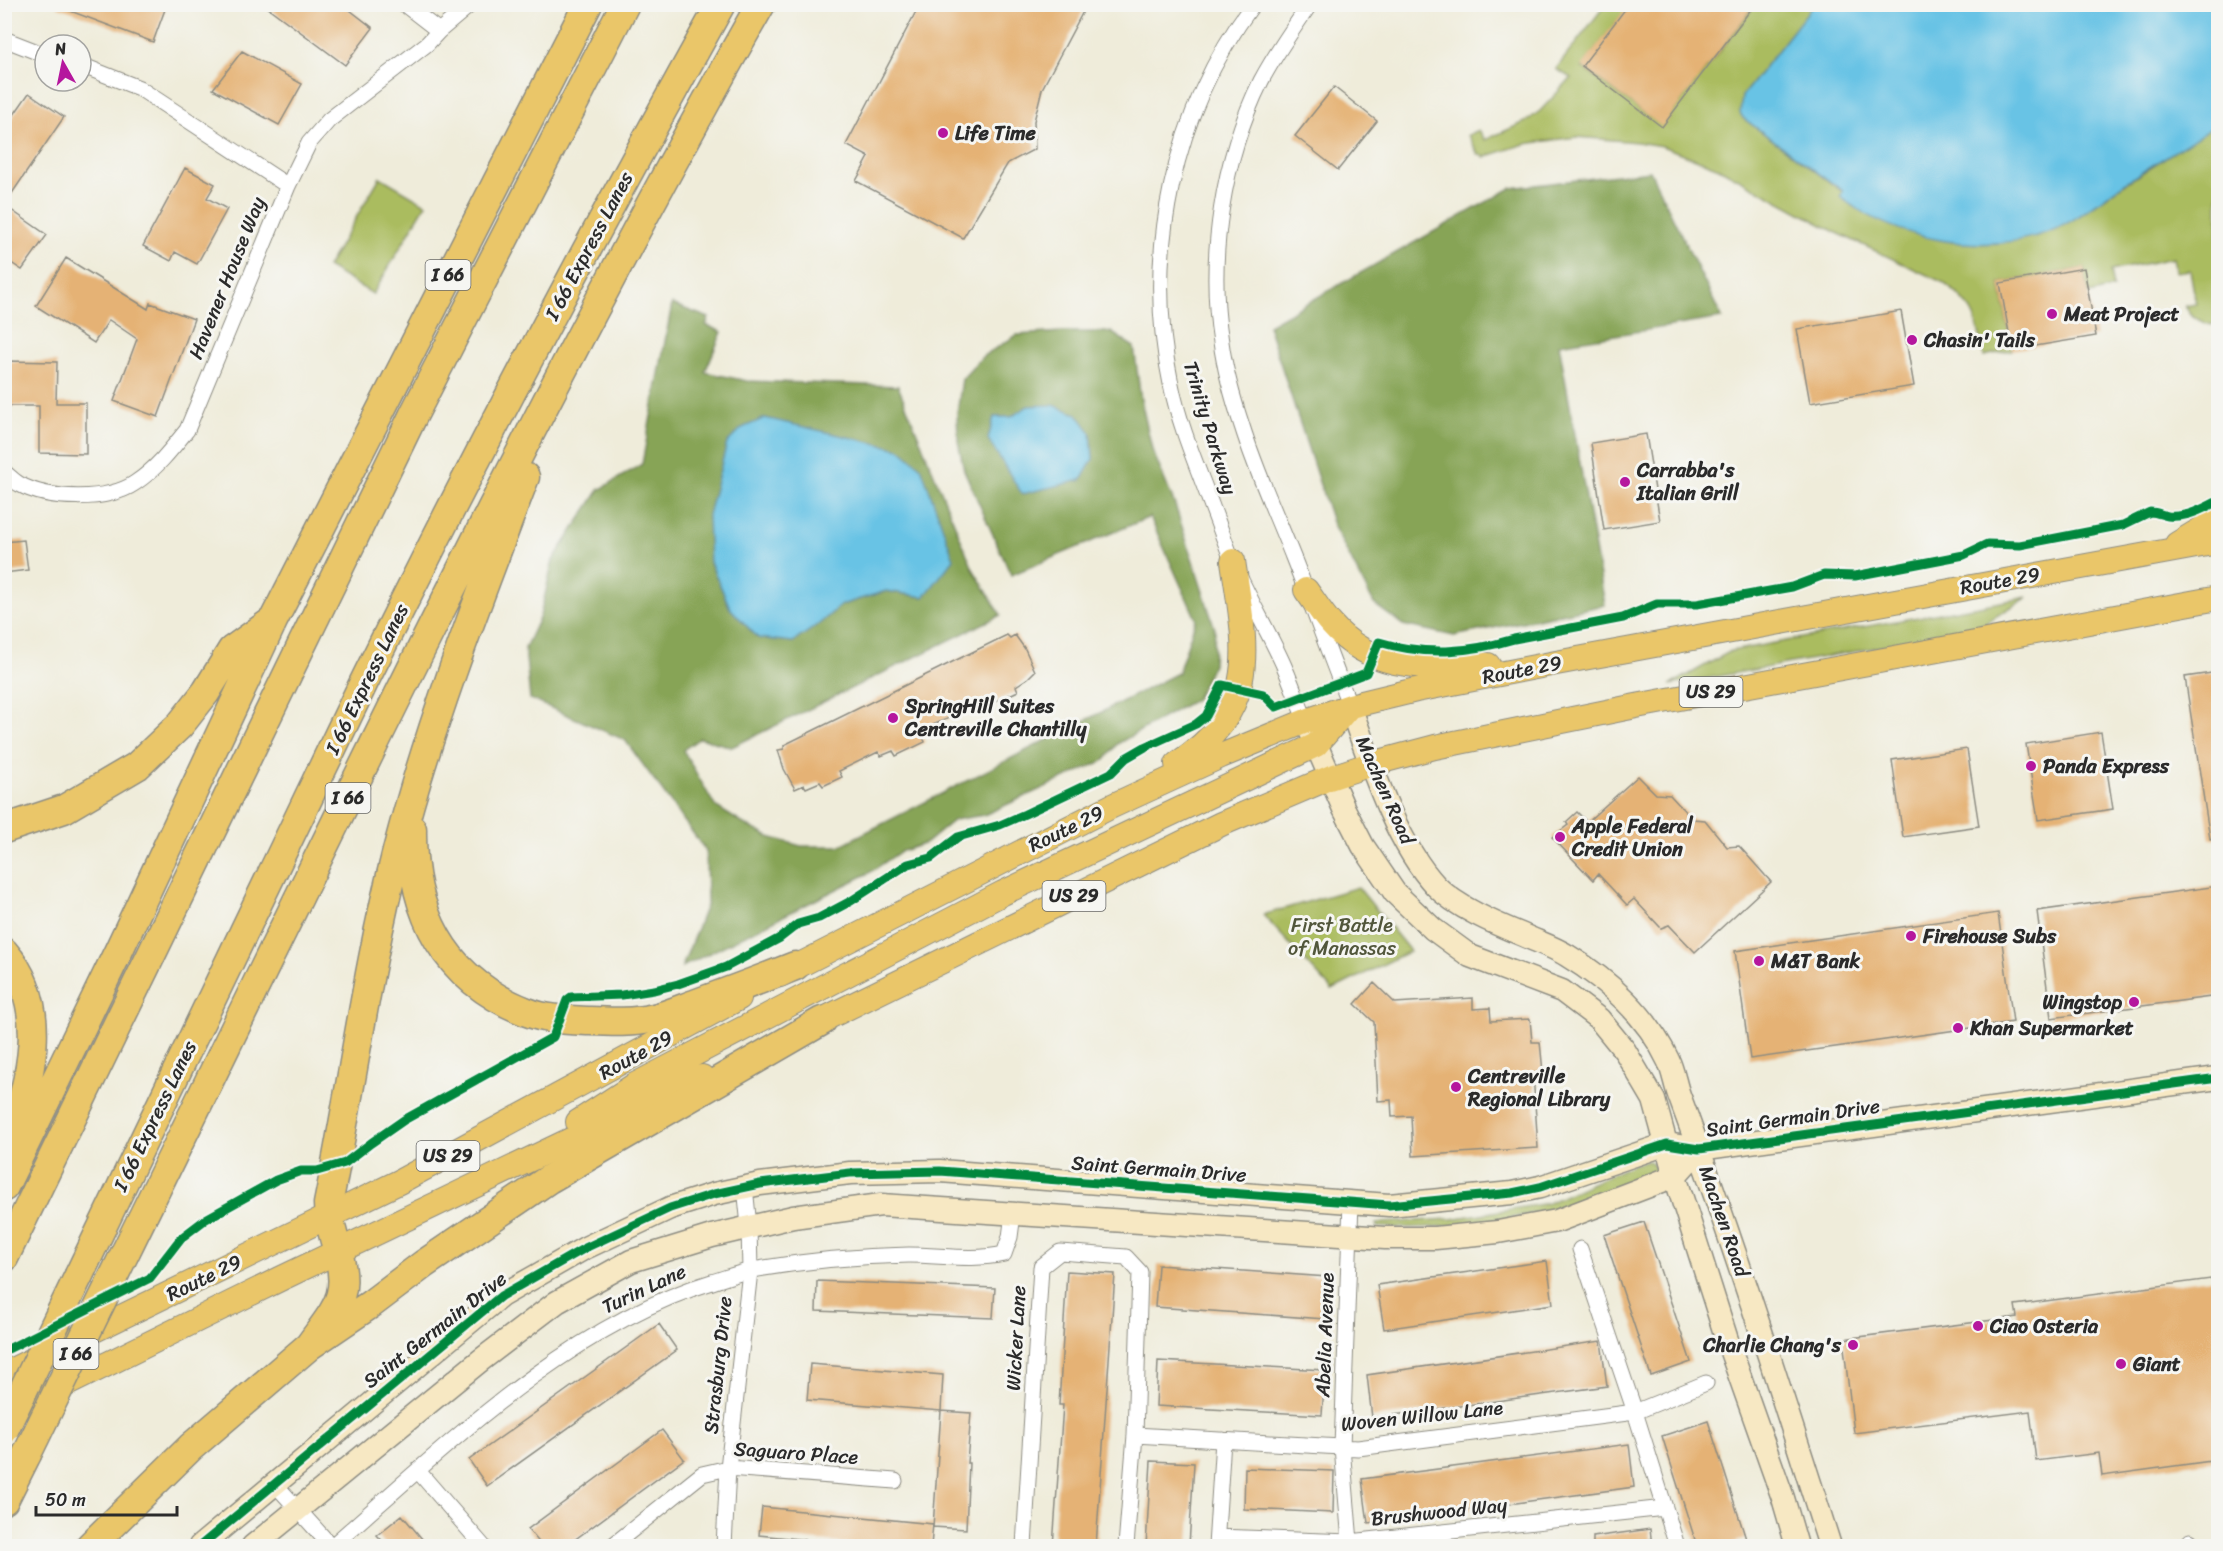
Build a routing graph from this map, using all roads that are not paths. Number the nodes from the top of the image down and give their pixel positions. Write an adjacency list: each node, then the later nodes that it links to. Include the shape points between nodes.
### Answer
1 (404, 4): 9 (street)
2 (471, 4): 9 (street, Havener House Way)
3 (588, 4): 22 (highway, I 66)
4 (625, 4): 50 (highway, via 413,416)
5 (721, 4): 57 (highway, I 66 Express Lanes, bridge, via 453,505)
6 (761, 4): 14 (highway, I 66)
7 (1253, 4): 19 (street, Trinity Parkway, via 1219,57 1189,124 1164,219 1162,253 1163,342 1171,386)
8 (1310, 4): 20 (street, Trinity Parkway, via 1262,80 1248,112 1230,171 1217,250 1220,341 1229,379 1242,428)
9 (439, 31): 13 (street, Havener House Way, via 329,120 309,143)
10 (4, 39): 11 (street)
11 (33, 50)
12 (93, 70): 13 (street, via 140,88)
13 (288, 186): 15 (street, Havener House Way, via 187,430 165,458 133,484 97,497 49,495 19,484)
14 (575, 344): 29 (highway, via 467,628); 65 (highway, I 66, bridge, via 296,902)
15 (4, 472)
16 (2218, 519): 18 (main road)
17 (2218, 542): 18 (main road, Route 29 / US 29)
18 (2166, 551): 23 (main road, Route 29 / US 29)
19 (1233, 561): 25 (street, Trinity Parkway); 30 (main road, via 1244,634 1244,664 1232,707 1221,727 1198,750)
20 (1306, 590): 23 (main road, via 1332,625 1373,656 1420,667); 24 (street, Trinity Parkway)
21 (2218, 598): 27 (main road, Route 29 / US 29, via 1636,706)
22 (273, 621): 31 (highway, via 232,650 187,716 137,766 64,809); 41 (highway, I 66)
23 (1556, 663): 24 (main road, Route 29 / US 29)
24 (1350, 706): 25 (main road, Route 29 / US 29); 26 (main road); 27 (street, Machen Road)
25 (1306, 721): 26 (street, Machen Road); 30 (main road, Route 29 / US 29)
26 (1316, 745): 28 (street, Machen Road); 40 (main road, via 1003,893 635,1085)
27 (1371, 764): 28 (main road, Route 29 / US 29); 37 (street, Machen Road, via 1404,841 1437,887 1473,912 1567,955 1594,973 1618,993 1648,1028 1669,1060)
28 (1329, 778): 34 (main road, Route 29 / US 29, via 1221,824); 36 (street, Machen Road, via 1363,846 1395,893 1433,928 1470,956 1562,991 1599,1019 1625,1051 1654,1100)
29 (415, 784): 33 (highway, via 412,863 421,903 434,935 470,978 528,1012 566,1020 612,1022 654,1018); 45 (highway, via 380,925)
30 (1112, 806): 33 (main road, Route 29 / US 29)
31 (4, 829)
32 (4, 952): 38 (highway, via 23,981 34,1024 33,1060)
33 (795, 966): 45 (main road, Route 29 / US 29, via 517,1120)
34 (822, 1021): 40 (main road, Route 29 / US 29); 52 (highway, via 549,1179)
35 (2218, 1078): 37 (street, Saint Germain Drive)
36 (1667, 1144): 37 (street, Saint Germain Drive); 39 (street, Machen Road); 43 (street, Saint Germain Drive, via 1512,1193 1389,1204)
37 (1699, 1149): 39 (street, Saint Germain Drive); 81 (street, Machen Road)
38 (4, 1158)
39 (1675, 1176): 47 (street, Saint Germain Drive, via 1557,1221 1498,1232 1435,1238); 80 (street, Machen Road)
40 (492, 1177): 49 (main road, Route 29 / US 29)
41 (4, 1187)
42 (745, 1187): 43 (street, Saint Germain Drive, via 850,1173 940,1170); 46 (street, Strasburg Drive); 64 (street, Saint Germain Drive, via 670,1208 585,1248 501,1296)
43 (1351, 1202): 47 (street, Abelia Avenue)
44 (1013, 1214): 46 (street, Saint Germain Drive, via 881,1205); 47 (street, Saint Germain Drive); 51 (street, Turin Lane, via 1004,1254 987,1258 857,1256)
45 (328, 1218): 49 (highway); 53 (main road, Route 29 / US 29)
46 (749, 1226): 51 (street, Strasburg Drive); 67 (street, Saint Germain Drive, via 631,1261 557,1302)
47 (1350, 1236): 60 (street, Abelia Avenue)
48 (1580, 1249): 55 (street)
49 (338, 1251): 52 (highway, via 344,1273 343,1293); 56 (main road, Route 29 / US 29)
50 (4, 1258)
51 (750, 1271): 61 (street, Strasburg Drive); 62 (street, Turin Lane, via 682,1291 616,1322 511,1393)
52 (309, 1346): 70 (highway, via 191,1447)
53 (4, 1374)
54 (1706, 1383): 55 (street, Woven Willow Lane)
55 (1635, 1412): 60 (street, Woven Willow Lane); 66 (street)
56 (4, 1415)
57 (4, 1430)
58 (1136, 1435): 59 (street, Woven Willow Lane); 77 (street, Wicker Lane, via 1140,1272 1126,1257 1060,1252 1041,1267); 78 (street, Wicker Lane)
59 (1223, 1440): 60 (street, Woven Willow Lane); 68 (street)
60 (1342, 1447): 69 (street, Abelia Avenue)
61 (728, 1468): 63 (street, Saguaro Place); 75 (street, Saguaro Place, via 702,1474); 76 (street, Strasburg Drive)
62 (418, 1471): 73 (street, Turin Lane); 74 (street)
63 (895, 1481)
64 (275, 1484): 67 (street); 71 (street, Saint Germain Drive)
65 (4, 1500)
66 (1665, 1508): 69 (street, Brushwood Way); 79 (street)
67 (298, 1509): 72 (street, Saint Germain Drive); 73 (street)
68 (1216, 1542): 69 (street, Brushwood Way)
69 (1350, 1542)
70 (90, 1546)
71 (200, 1546)
72 (253, 1546)
73 (332, 1546)
74 (483, 1546)
75 (612, 1546)
76 (724, 1546)
77 (1024, 1546)
78 (1126, 1546)
79 (1677, 1546)
80 (1797, 1546)
81 (1830, 1546)

